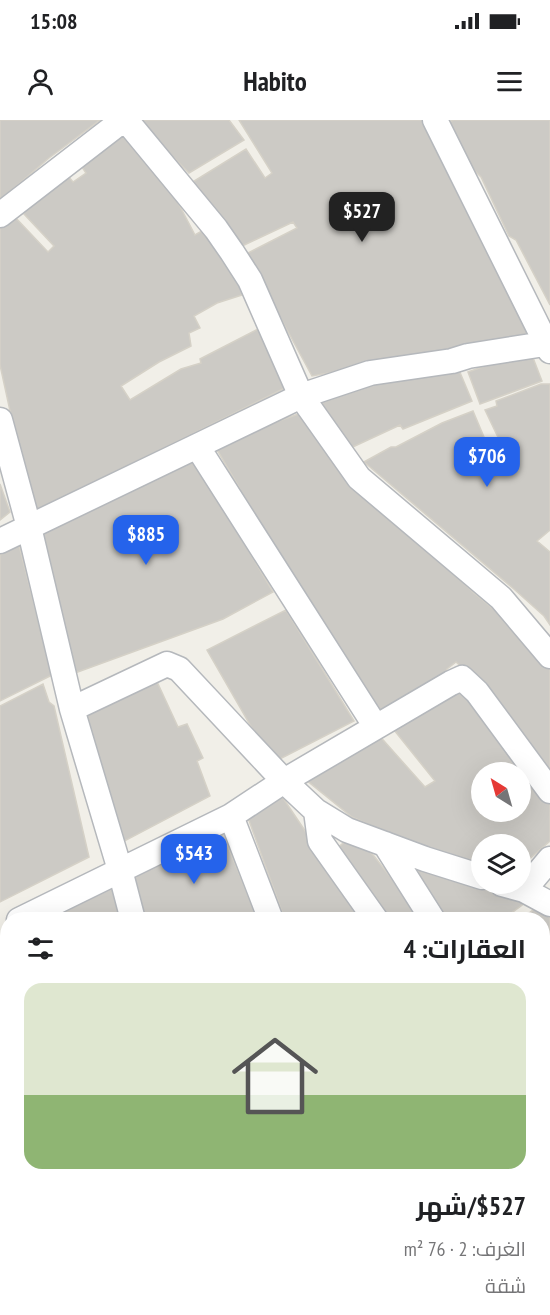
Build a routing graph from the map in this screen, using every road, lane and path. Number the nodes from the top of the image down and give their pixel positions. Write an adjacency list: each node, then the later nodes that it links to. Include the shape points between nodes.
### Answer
1 (124, 120): 3 (street); 5 (street, via 232,252 250,280)
2 (436, 120): 4 (street)
3 (0, 215)
4 (549, 346): 5 (street, via 370,373)
5 (301, 396): 7 (street); 10 (street, via 358,478 501,598)
6 (0, 420): 8 (street)
7 (197, 446): 8 (street); 12 (street)
8 (29, 527): 9 (street); 11 (street)
9 (0, 541)
10 (550, 656)
11 (72, 709): 13 (street, via 167,664 179,669); 19 (street)
12 (376, 727): 13 (street); 14 (street, via 462,678 477,692)
13 (284, 782): 15 (street); 16 (street)
14 (550, 791)
15 (316, 811): 17 (street, via 347,830); 27 (street, via 320,841)
16 (231, 816): 19 (street); 26 (street)
17 (385, 844): 21 (street); 28 (street)
18 (550, 859): 20 (street)
19 (120, 870): 24 (street); 25 (street)
20 (531, 873)
21 (471, 874)
22 (528, 894): 23 (street)
23 (550, 904)
24 (35, 912)
25 (131, 912)
26 (268, 912)
27 (370, 912)
28 (428, 912)

